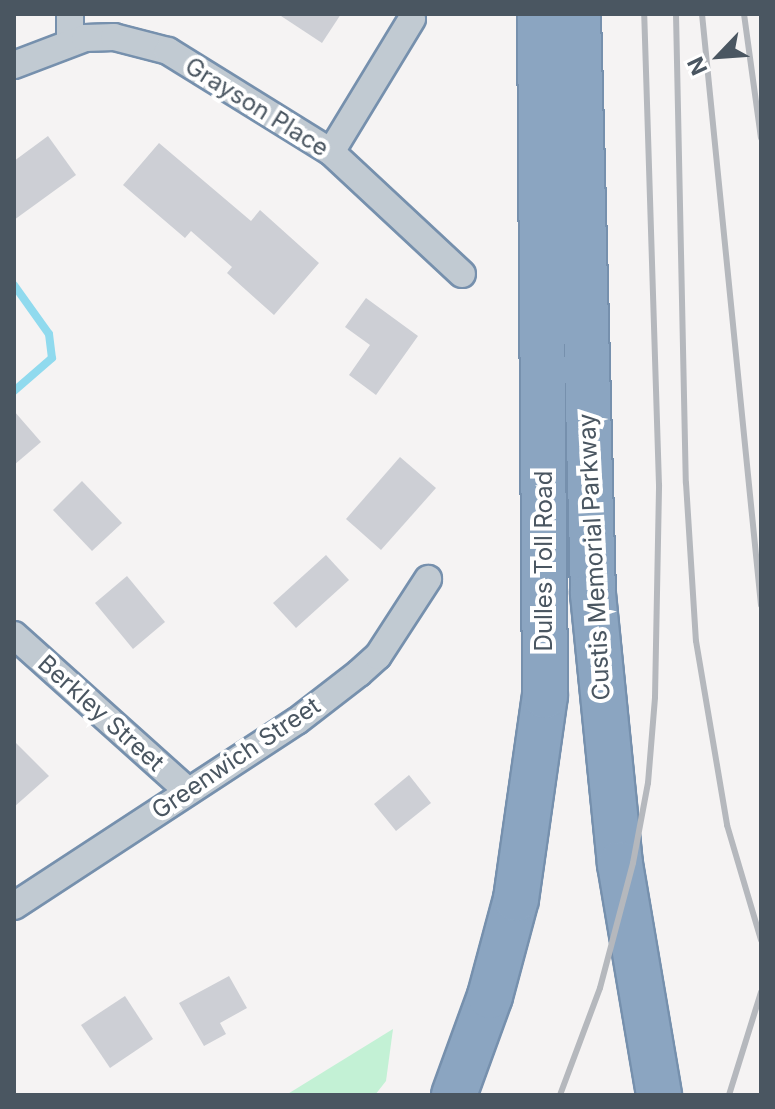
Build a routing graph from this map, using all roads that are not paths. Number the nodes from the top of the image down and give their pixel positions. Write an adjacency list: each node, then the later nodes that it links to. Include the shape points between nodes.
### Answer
1 (70, 14): 5 (street)
2 (540, 14): 13 (highway, Dulles Toll Road, via 545,696 514,911 475,1044)
3 (578, 14): 14 (highway, Custis Memorial Parkway, via 593,594 620,864)
4 (412, 19): 7 (street)
5 (70, 41): 6 (street, Grayson Place); 7 (street, Grayson Place, via 114,37 168,51)
6 (14, 65)
7 (331, 152): 8 (street, Grayson Place)
8 (462, 274)
9 (428, 579): 11 (street, Greenwich Street, via 378,656 297,721)
10 (14, 635): 11 (street, Berkley Street)
11 (188, 791): 12 (street, Greenwich Street)
12 (14, 906)
13 (454, 1095)
14 (659, 1095)

